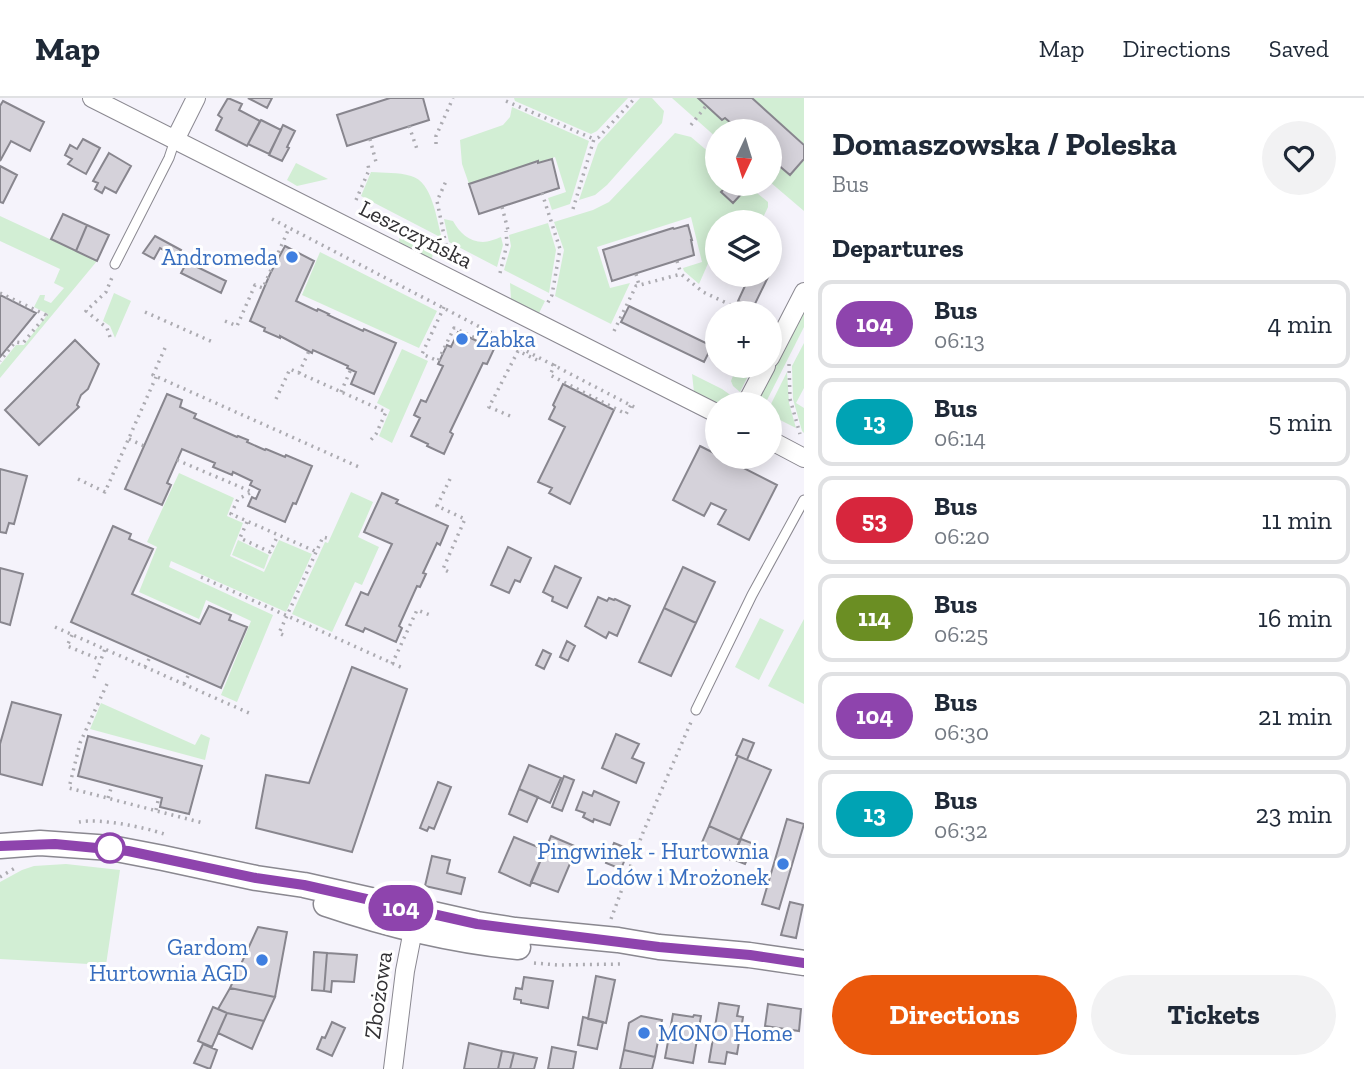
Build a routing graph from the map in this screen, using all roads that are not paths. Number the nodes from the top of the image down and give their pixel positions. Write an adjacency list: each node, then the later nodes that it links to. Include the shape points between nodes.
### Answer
1 (92, 98): 3 (street, Leszczyńska)
2 (196, 98): 3 (street)
3 (175, 140): 4 (lane); 7 (street, Leszczyńska)
4 (115, 264)
5 (804, 292): 6 (street)
6 (782, 335)
7 (705, 407)
8 (782, 446): 9 (street)
9 (804, 458)
10 (804, 500): 11 (lane)
11 (696, 710)
12 (0, 846): 13 (street, via 40,843 111,848 256,878 371,920)
13 (415, 920): 14 (street); 15 (street, Zbożowa)
14 (804, 963)
15 (393, 1069)

